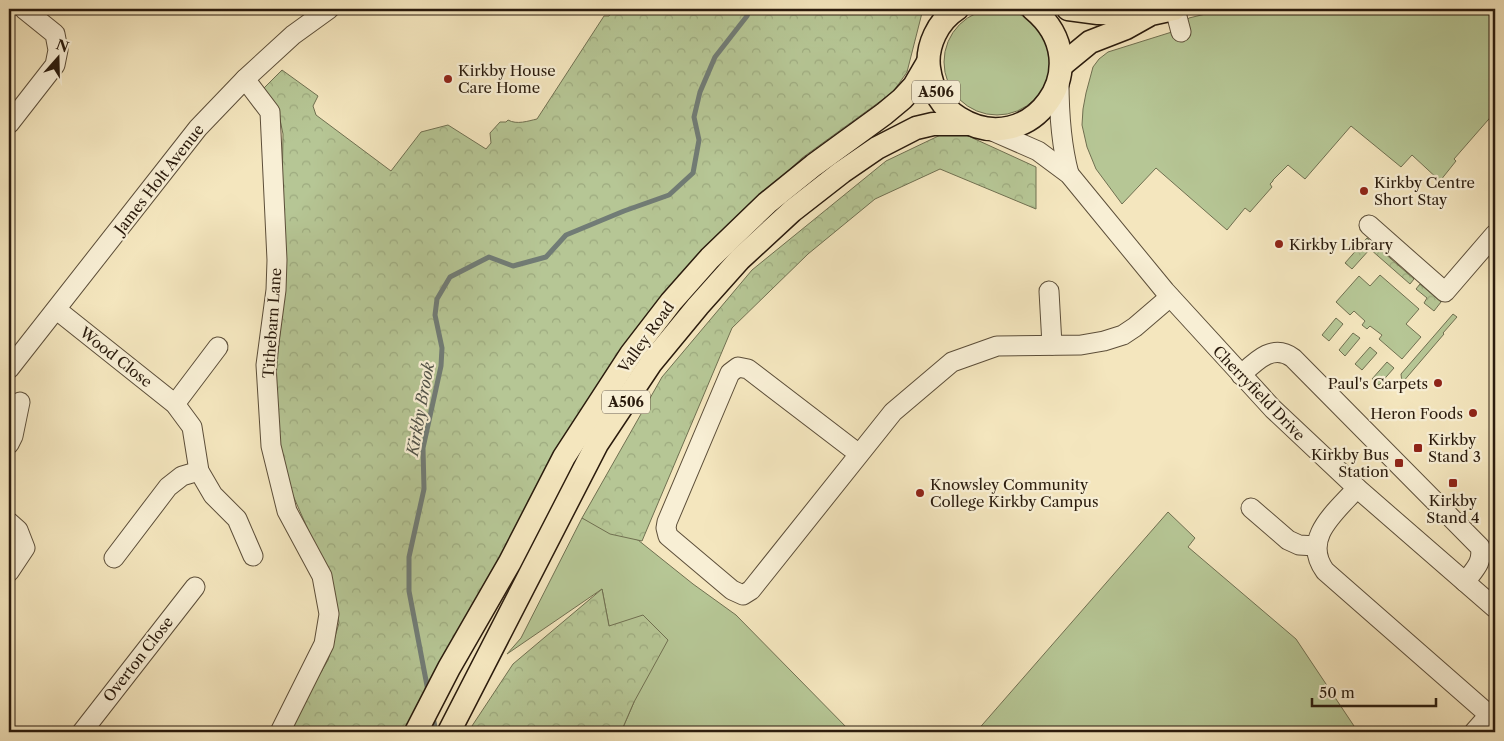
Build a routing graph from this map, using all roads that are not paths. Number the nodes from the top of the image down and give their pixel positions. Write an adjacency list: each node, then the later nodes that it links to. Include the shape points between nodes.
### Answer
1 (24, 9): 13 (street, via 55,34 58,50 55,65)
2 (329, 9): 12 (street, James Holt Avenue, via 293,35)
3 (957, 9): 8 (main road, A506)
4 (1033, 9): 11 (main road, via 1054,32 1060,48)
5 (1068, 9): 7 (main road, A506)
6 (1175, 9): 7 (main road, A506); 9 (street)
7 (1151, 14): 11 (main road, A506, via 1090,42)
8 (941, 18): 10 (main road, A506)
9 (1181, 32)
10 (928, 62): 14 (main road, A506, via 931,81 939,99 952,114); 42 (main road, Valley Road / A506, via 902,99 767,203 710,258 631,354 564,457)
11 (1060, 73): 14 (main road, A506, via 1049,102 1033,118 1012,127); 15 (street, Cherryfield Drive, via 1059,106)
12 (245, 79): 20 (street, James Holt Avenue, via 198,128); 44 (street, Tithebarn Lane, via 270,112 277,260 266,365 271,446 287,511 322,576 329,614 324,644)
13 (9, 124)
14 (979, 127): 15 (street, Cherryfield Drive, via 1025,144); 41 (main road, Valley Road / A506, via 933,124 907,131 877,148 792,211 740,259 698,306 651,363 597,444)
15 (1069, 174): 19 (street, Cherryfield Drive)
16 (1369, 225): 17 (street, via 1445,292)
17 (1495, 234)
18 (1049, 291): 21 (street)
19 (1170, 297): 21 (street, via 1122,334 1081,345); 24 (street, Cherryfield Drive)
20 (56, 310): 23 (street, James Holt Avenue); 26 (street, Wood Close)
21 (1052, 344): 28 (street, via 997,346 952,362 893,412)
22 (218, 347): 26 (street, via 212,369)
23 (9, 369)
24 (1241, 375): 30 (street, Cherryfield Drive, via 1272,409); 37 (street, via 1267,354 1282,352 1293,358 1480,547 1480,562)
25 (20, 402): 27 (street)
26 (175, 404): 29 (street, Wood Close, via 192,427)
27 (9, 444)
28 (859, 454): 28 (street, via 751,590 743,595 732,590 668,536 666,528 674,506 730,373 738,367 748,369)
29 (200, 471): 34 (street, Wood Close, via 213,495 237,519); 35 (street, via 182,476 168,487)
30 (1356, 488): 33 (street, via 1324,526); 37 (street, Cherryfield Drive)
31 (1250, 508): 33 (street, via 1288,540)
32 (9, 522): 36 (street, via 18,530 25,548)
33 (1316, 546): 40 (street, via 1318,559 1325,571)
34 (253, 556)
35 (114, 558)
36 (9, 572)
37 (1465, 582): 39 (street, Cherryfield Drive)
38 (195, 587): 43 (street, Overton Close)
39 (1495, 608)
40 (1492, 717): 45 (street)
41 (452, 725)
42 (418, 729)
43 (82, 732)
44 (280, 732)
45 (1474, 732)

